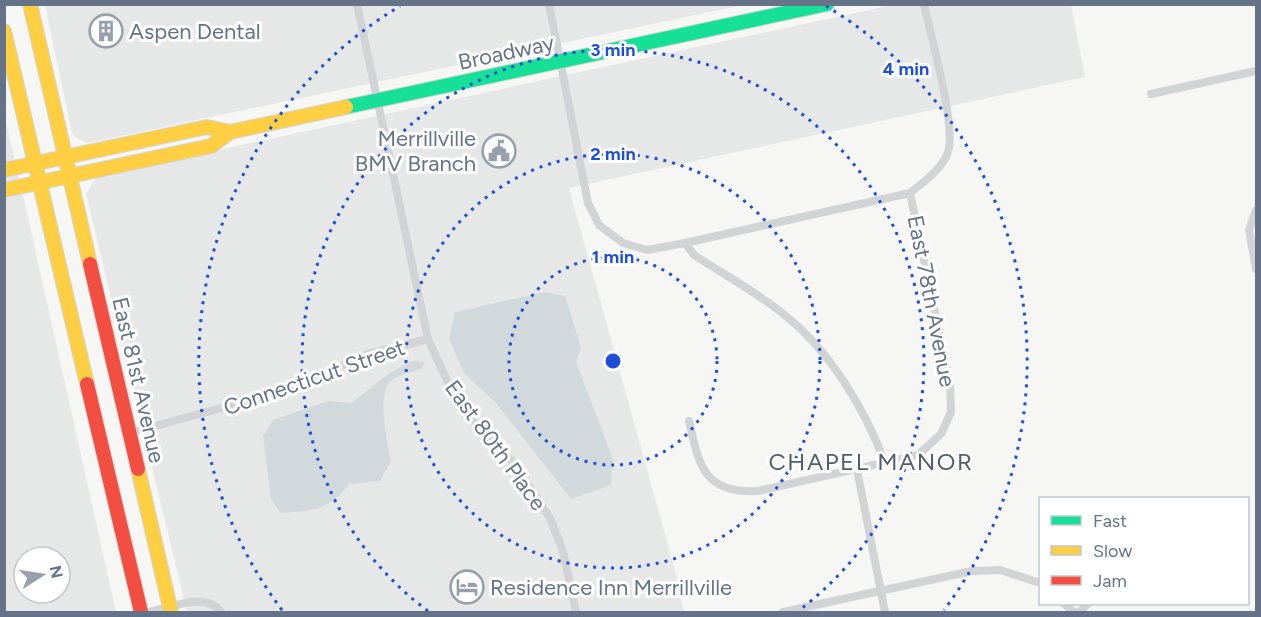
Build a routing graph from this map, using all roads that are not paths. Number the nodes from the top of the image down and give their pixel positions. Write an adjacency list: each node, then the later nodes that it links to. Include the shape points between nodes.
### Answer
1 (30, 4): 12 (main road, East 81st Avenue)
2 (357, 4): 10 (street, East 80th Place)
3 (549, 4): 7 (street)
4 (827, 4): 7 (main road, Broadway)
5 (924, 4): 18 (street, East 78th Avenue, via 949,122 950,149 932,175)
6 (4, 31): 13 (main road)
7 (561, 62): 10 (main road, Broadway); 20 (street, via 588,203 599,225 623,243 647,250)
8 (1257, 71): 9 (street)
9 (1151, 94)
10 (377, 101): 11 (main road, Broadway); 22 (street, East 80th Place)
11 (230, 132): 12 (main road, Broadway, via 207,127); 15 (main road, Broadway, via 211,146)
12 (66, 156): 13 (main road, Broadway); 15 (main road, East 81st Avenue)
13 (35, 163): 14 (main road, Broadway); 16 (main road)
14 (4, 170)
15 (70, 176): 16 (main road, Broadway); 24 (main road, East 81st Avenue)
16 (40, 182): 17 (main road, Broadway); 30 (main road)
17 (4, 190)
18 (910, 193): 20 (street); 25 (street, East 78th Avenue, via 950,385 951,412 941,434 918,455)
19 (1257, 210): 21 (street, via 1249,230)
20 (685, 243): 25 (street, via 694,255 783,313 808,336 874,433)
21 (1257, 269)
22 (428, 339): 24 (street, Connecticut Street, via 365,355 288,390); 33 (street, East 80th Place, via 449,385 481,431 513,462 550,518 563,551)
23 (689, 421): 26 (street, East 78th Avenue, via 703,471 725,489 758,491)
24 (129, 433): 29 (main road, East 81st Avenue)
25 (885, 463): 26 (street, East 78th Avenue)
26 (857, 470): 28 (street)
27 (1039, 582): 28 (street, via 1008,572 972,571)
28 (881, 590): 34 (street); 35 (street)
29 (170, 610): 31 (street); 32 (street, via 204,602)
30 (141, 612)
31 (149, 612)
32 (221, 612)
33 (576, 612)
34 (783, 612)
35 (885, 612)

